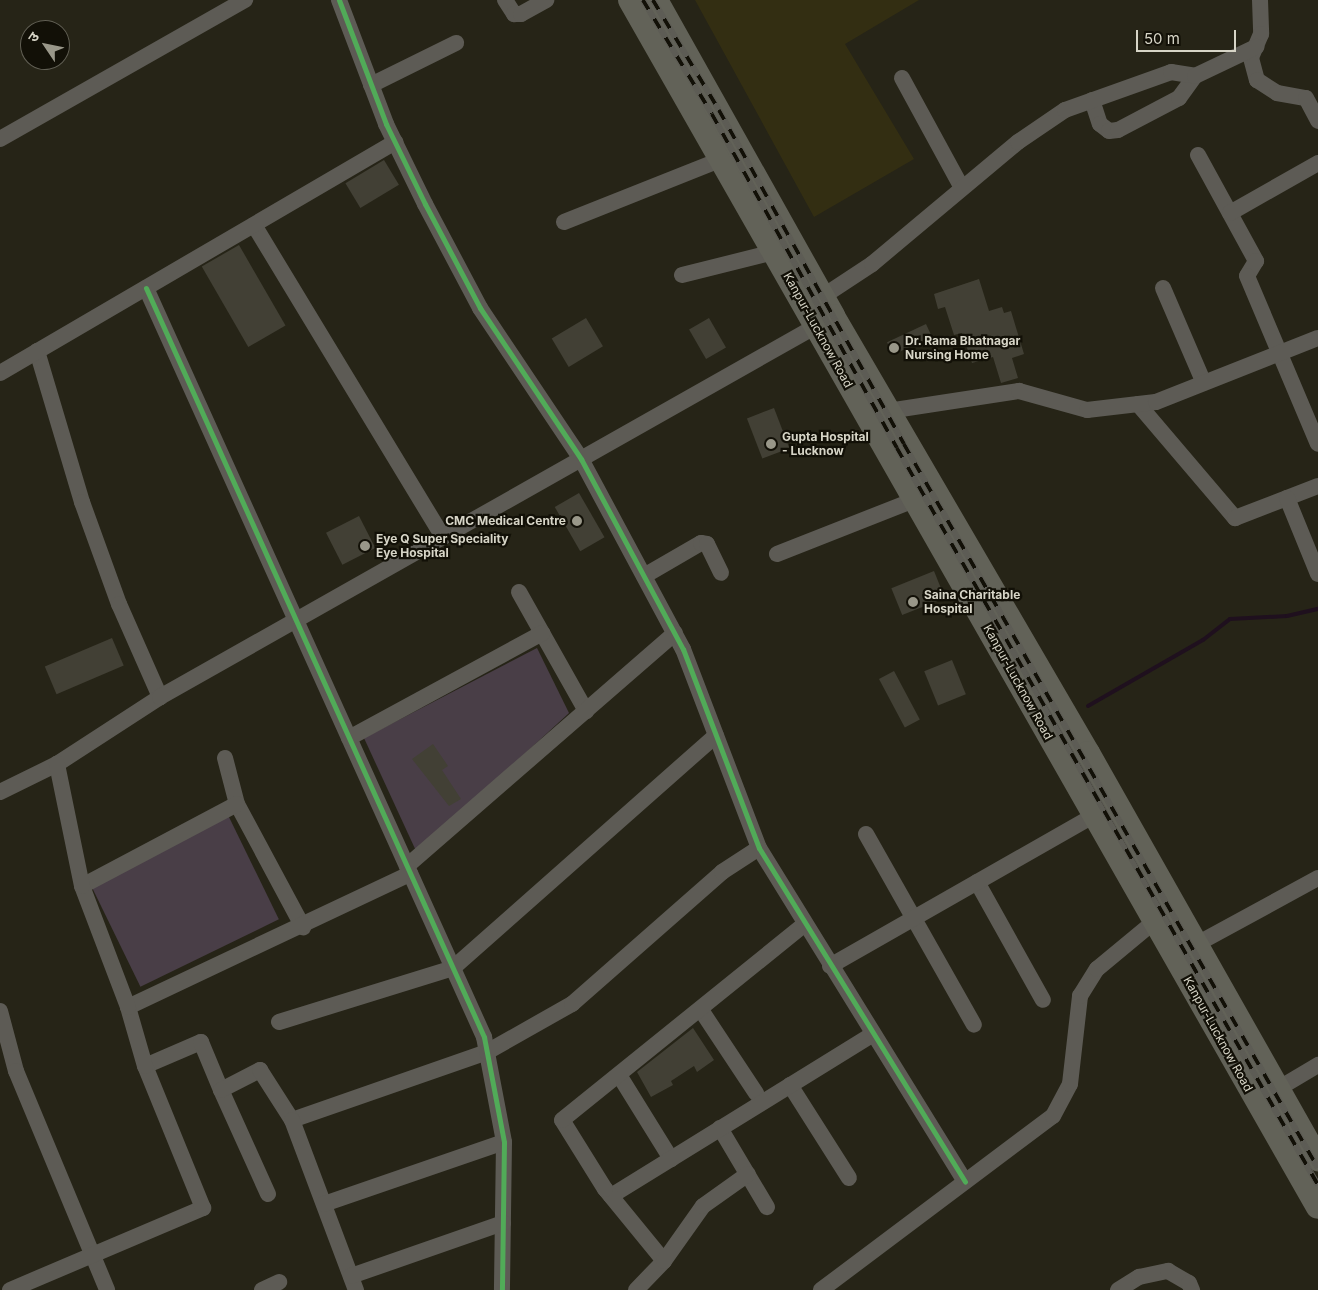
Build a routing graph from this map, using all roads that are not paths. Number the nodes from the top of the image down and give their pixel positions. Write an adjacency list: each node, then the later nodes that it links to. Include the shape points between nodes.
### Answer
1 (245, 0): 16 (street)
2 (339, 0): 12 (street)
3 (505, 0): 4 (street, via 514,14 521,14)
4 (546, 0)
5 (630, 0): 19 (highway, Kanpur-Lucknow Road)
6 (656, 0): 29 (highway, Kanpur-Lucknow Road)
7 (1260, 0): 9 (street, via 1262,34)
8 (456, 43): 12 (street)
9 (1256, 47): 10 (street); 13 (street, via 1251,58 1257,80 1276,93)
10 (1195, 76): 14 (street, via 1171,72); 14 (street, via 1179,98 1118,130 1109,131 1100,124)
11 (902, 78): 21 (street)
12 (371, 85): 17 (street)
13 (1312, 95): 15 (street)
14 (1092, 100): 21 (street, via 1057,116)
15 (1318, 121)
16 (0, 139)
17 (395, 142): 24 (street); 38 (street, via 480,308)
18 (1198, 155): 22 (street)
19 (722, 159): 23 (street); 25 (highway, Kanpur-Lucknow Road)
20 (1318, 163): 22 (street)
21 (962, 188): 29 (street, via 872,264)
22 (1230, 213): 32 (street, via 1256,261 1247,276)
23 (564, 222)
24 (254, 225): 27 (street); 42 (street)
25 (774, 252): 26 (street); 29 (highway, Kanpur-Lucknow Road)
26 (682, 275)
27 (146, 288): 31 (street); 48 (street)
28 (1163, 288): 34 (street)
29 (823, 313): 36 (highway, Kanpur-Lucknow Road); 38 (street); 41 (highway, Kanpur-Lucknow Road)
30 (1318, 338): 32 (street)
31 (37, 351): 33 (street); 51 (street, via 82,502 116,595)
32 (1279, 353): 34 (street); 37 (street)
33 (0, 373)
34 (1204, 383): 35 (street, via 1156,402)
35 (1138, 404): 36 (street, via 1086,410 1019,391); 40 (street, via 1235,518)
36 (888, 411): 70 (highway, Kanpur-Lucknow Road, via 1088,753)
37 (1318, 444)
38 (581, 459): 42 (street); 46 (street)
39 (1318, 486): 40 (street)
40 (1287, 498): 45 (street)
41 (914, 500): 43 (street); 59 (highway, Kanpur-Lucknow Road)
42 (443, 537): 48 (street)
43 (777, 554)
44 (721, 573): 46 (street, via 707,544 701,543)
45 (1318, 574)
46 (644, 576): 50 (street)
47 (519, 592): 49 (street)
48 (296, 620): 51 (street); 54 (street)
49 (542, 633): 52 (street); 54 (street)
50 (675, 633): 52 (street); 53 (street)
51 (160, 697): 56 (street)
52 (586, 711): 62 (street)
53 (716, 735): 61 (street); 72 (street)
54 (349, 738): 62 (street)
55 (225, 758): 58 (street)
56 (56, 764): 57 (street); 65 (street)
57 (0, 792)
58 (237, 804): 65 (street); 69 (street)
59 (1093, 816): 64 (street); 67 (highway, Kanpur-Lucknow Road)
60 (866, 834): 66 (street)
61 (759, 848): 68 (street); 81 (street, via 722,872 572,1004)
62 (409, 870): 69 (street); 72 (street)
63 (1318, 878): 70 (street)
64 (977, 882): 66 (street); 73 (street)
65 (82, 886): 74 (street)
66 (912, 918): 71 (street); 78 (street)
67 (1156, 920): 89 (highway, Kanpur-Lucknow Road); 97 (street, via 1097,969 1080,996 1070,1084 1053,1116)
68 (805, 924): 71 (street); 75 (street)
69 (303, 927): 74 (street)
70 (1195, 945): 86 (highway, Kanpur-Lucknow Road)
71 (830, 966): 79 (street)
72 (453, 968): 77 (street); 81 (street, via 484,1037)
73 (1043, 1000)
74 (128, 1007): 83 (street)
75 (701, 1010): 84 (street); 88 (street)
76 (0, 1011): 80 (street)
77 (279, 1022)
78 (974, 1025)
79 (872, 1035): 85 (street); 97 (street)
80 (5, 1047): 104 (street)
81 (486, 1052): 90 (street); 92 (street)
82 (1318, 1064): 86 (street)
83 (145, 1066): 87 (street, via 201,1042); 104 (street, via 202,1208)
84 (618, 1075): 93 (street); 99 (street, via 562,1120)
85 (790, 1085): 91 (street); 96 (street)
86 (1277, 1089): 89 (street); 94 (highway, Kanpur-Lucknow Road)
87 (221, 1090): 90 (street, via 260,1070); 98 (street)
88 (756, 1093)
89 (1255, 1102): 102 (highway, Kanpur-Lucknow Road)
90 (292, 1120): 100 (street)
91 (720, 1128): 93 (street); 95 (street)
92 (504, 1142): 100 (street); 103 (street)
93 (671, 1159): 99 (street)
94 (1318, 1159)
95 (748, 1174): 101 (street); 105 (street, via 703,1206)
96 (849, 1178)
97 (965, 1181): 114 (street)
98 (268, 1194)
99 (611, 1196): 105 (street)
100 (324, 1204): 107 (street)
101 (767, 1207)
102 (1318, 1207)
103 (503, 1223): 107 (street); 112 (street)
104 (93, 1257): 108 (street); 110 (street)
105 (664, 1262): 113 (street)
106 (279, 1282): 111 (street)
107 (354, 1283)
108 (31, 1286): 109 (street)
109 (10, 1290)
110 (107, 1290)
111 (262, 1290)
112 (502, 1290)
113 (636, 1290)
114 (821, 1290)
115 (1118, 1290): 116 (street, via 1139,1277 1168,1271 1189,1283)
116 (1192, 1290)

